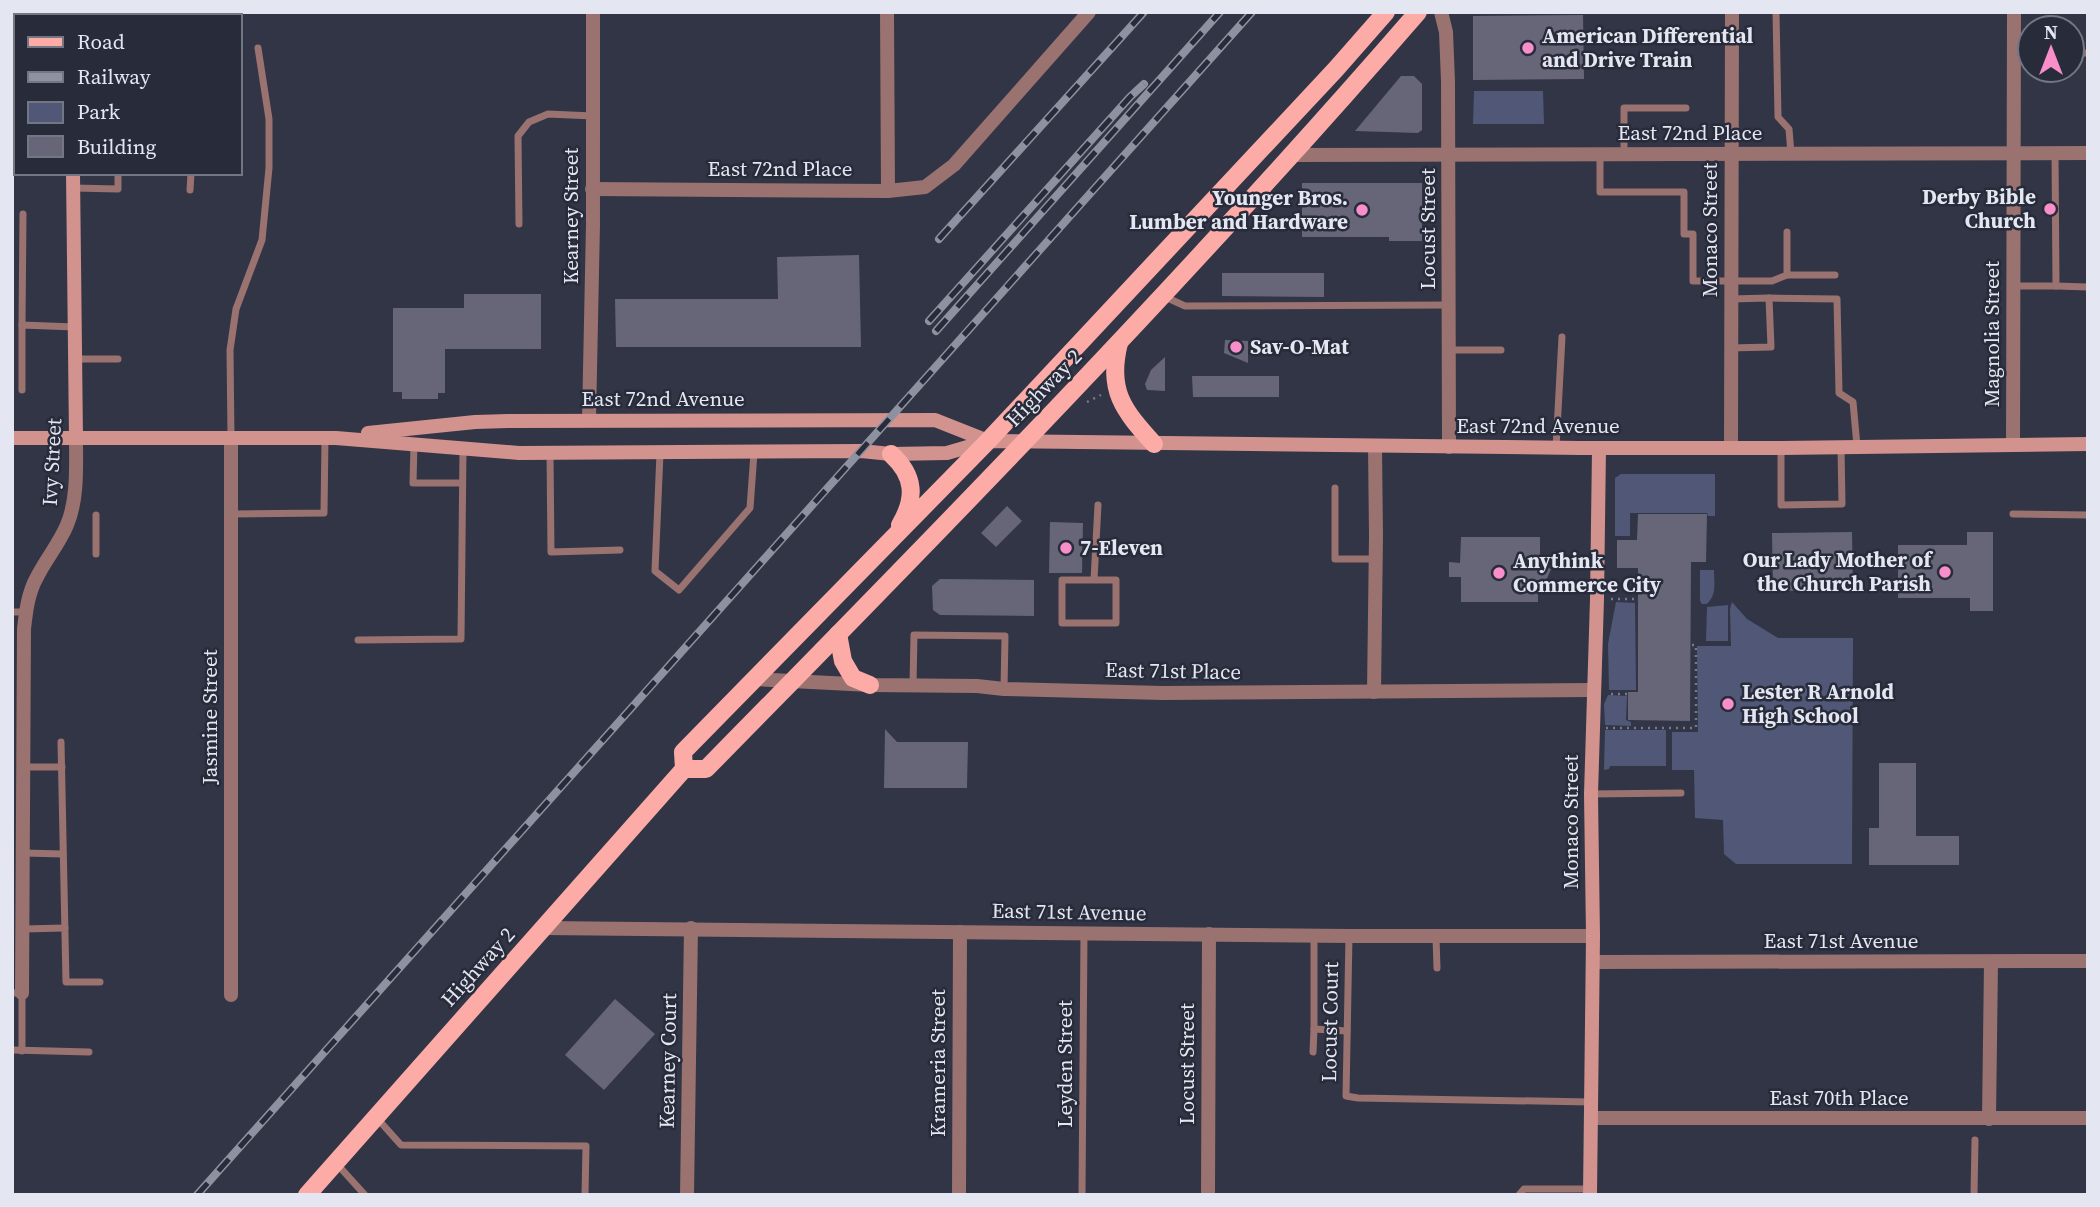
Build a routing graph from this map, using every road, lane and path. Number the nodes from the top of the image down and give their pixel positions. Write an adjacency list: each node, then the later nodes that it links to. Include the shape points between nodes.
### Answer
1 (593, 12): 13 (street, Kearney Street)
2 (887, 12): 28 (street)
3 (1089, 12): 28 (street, East 72nd Place, via 958,160 925,187)
4 (1386, 12): 57 (main road, Highway 2)
5 (1418, 12): 19 (main road, Highway 2)
6 (1440, 12): 22 (street, Locust Street, via 1446,32)
7 (1732, 12): 17 (street, Monaco Street)
8 (1776, 12): 18 (lane, via 1778,117 1789,129)
9 (2014, 12): 11 (street, Magnolia Street)
10 (258, 48): 55 (lane, via 269,119 269,168 262,240 236,309 230,350)
11 (2013, 54): 14 (street, Magnolia Street)
12 (1686, 108): 21 (lane, via 1624,108)
13 (593, 116): 26 (street, Kearney Street); 30 (lane, via 548,114 529,122 518,136)
14 (2012, 153): 15 (street, East 72nd Place); 18 (street, East 72nd Place); 35 (street, Magnolia Street)
15 (2055, 153): 16 (street, East 72nd Place); 36 (lane)
16 (2088, 153)
17 (1732, 154): 18 (street, East 72nd Place); 21 (street, East 72nd Place); 34 (street, Monaco Street)
18 (1791, 154)
19 (1292, 155): 22 (street, East 72nd Place); 38 (main road, Highway 2)
20 (1600, 155): 21 (street, East 72nd Place); 22 (street, East 72nd Place); 34 (lane, via 1600,192 1684,192 1684,234 1693,234 1693,281)
21 (1624, 155)
22 (1449, 156): 41 (street, Locust Street)
23 (118, 175): 25 (lane, via 118,189)
24 (191, 175): 27 (lane)
25 (74, 181): 43 (main road, Ivy Street)
26 (592, 189): 28 (street, East 72nd Place); 52 (street, Kearney Street)
27 (190, 190)
28 (888, 191)
29 (23, 214): 42 (lane)
30 (519, 224)
31 (1787, 232): 32 (lane)
32 (1787, 275): 33 (lane); 34 (lane, via 1772,281)
33 (1835, 275)
34 (1731, 281): 40 (street, Monaco Street)
35 (2012, 286): 36 (lane); 62 (street, Magnolia Street)
36 (2056, 286): 37 (lane)
37 (2088, 287)
38 (1163, 296): 41 (lane, via 1185,306); 45 (main road, Highway 2)
39 (1769, 298): 40 (lane); 46 (lane, via 1771,347); 64 (lane, via 1837,299 1839,393 1853,402)
40 (1731, 299): 46 (street, Monaco Street)
41 (1449, 305): 47 (street, Locust Street)
42 (22, 325): 43 (lane); 51 (lane)
43 (75, 327): 49 (main road, Ivy Street)
44 (1562, 337): 69 (lane)
45 (1119, 343): 58 (main road, Highway 2); 60 (main road, via 1114,365 1119,398)
46 (1730, 348): 67 (street, Monaco Street)
47 (1449, 350): 48 (lane); 66 (street, Locust Street)
48 (1501, 350)
49 (75, 359): 50 (lane); 54 (main road, Ivy Street)
50 (118, 359)
51 (22, 390)
52 (589, 419): 56 (main road, East 72nd Avenue, via 475,422); 57 (main road, East 72nd Avenue, via 935,420)
53 (12, 438): 54 (main road, East 72nd Avenue)
54 (76, 438): 55 (main road, East 72nd Avenue); 90 (street, Ivy Street, via 68,522)
55 (230, 438): 56 (main road, East 72nd Avenue); 79 (street, Jasmine Street)
56 (330, 438): 59 (main road, East 72nd Avenue); 79 (lane, via 324,513)
57 (988, 441): 58 (main road, East 72nd Avenue); 75 (main road, East 72nd Avenue, via 947,453); 83 (main road, Highway 2)
58 (1023, 441): 60 (main road, East 72nd Avenue); 91 (main road, Highway 2)
59 (414, 444): 68 (main road, East 72nd Avenue); 76 (lane, via 412,483)
60 (1154, 444): 65 (main road, East 72nd Avenue)
61 (2088, 444): 62 (main road, East 72nd Avenue)
62 (2012, 445): 64 (main road, East 72nd Avenue)
63 (1841, 446): 64 (main road, East 72nd Avenue); 71 (main road, East 72nd Avenue); 71 (lane, via 1842,504 1781,505)
64 (1857, 446)
65 (1375, 447): 66 (main road, East 72nd Avenue); 86 (street)
66 (1449, 447): 69 (main road, East 72nd Avenue)
67 (1731, 447): 70 (main road, East 72nd Avenue); 71 (main road, East 72nd Avenue)
68 (463, 448): 72 (main road, East 72nd Avenue); 76 (lane)
69 (1556, 448): 70 (main road, East 72nd Avenue)
70 (1599, 448): 88 (main road, Monaco Street)
71 (1781, 448)
72 (550, 453): 73 (main road, East 72nd Avenue); 84 (lane, via 551,552)
73 (660, 453): 74 (main road, East 72nd Avenue); 74 (lane, via 655,571 679,590 750,508)
74 (754, 453): 75 (main road, East 72nd Avenue)
75 (891, 454): 83 (main road, via 904,467 911,494 909,509)
76 (462, 483): 92 (lane, via 461,639)
77 (1335, 488): 86 (lane, via 1335,559)
78 (1098, 505): 87 (lane)
79 (230, 514): 134 (street, Jasmine Street)
80 (2013, 514): 82 (lane)
81 (96, 515): 85 (lane)
82 (2088, 515)
83 (892, 540): 96 (main road, Highway 2)
84 (620, 551)
85 (96, 554)
86 (1376, 559): 102 (street)
87 (1094, 580): 87 (lane, via 1062,580 1062,623 1116,623 1116,580)
88 (1597, 599): 89 (path); 101 (main road, Monaco Street)
89 (1638, 599)
90 (19, 612): 105 (street, Ivy Street, via 23,629)
91 (838, 634): 97 (main road, Highway 2); 98 (main road, via 843,661 853,678)
92 (358, 640)
93 (1690, 645): 95 (path, via 1696,645)
94 (1690, 673): 95 (path)
95 (1696, 673): 104 (path)
96 (753, 679): 97 (street, East 71st Place); 110 (main road, Highway 2, via 682,752)
97 (791, 682): 98 (street, East 71st Place); 110 (main road, Highway 2, via 706,769)
98 (870, 685): 99 (street, East 71st Place)
99 (913, 685): 100 (street, East 71st Place); 100 (lane, via 914,635 1005,636)
100 (1004, 689): 102 (street, East 71st Place)
101 (1593, 690): 102 (street, East 71st Place); 106 (main road, Monaco Street)
102 (1374, 692)
103 (1690, 699): 104 (path)
104 (1696, 699): 106 (path, via 1696,728)
105 (18, 721): 108 (street, Ivy Street)
106 (1592, 727): 112 (main road, Monaco Street)
107 (61, 742): 109 (lane)
108 (23, 767): 109 (lane); 113 (street, Ivy Street)
109 (62, 767): 115 (lane)
110 (684, 769): 118 (main road, Highway 2)
111 (1681, 793): 112 (lane)
112 (1591, 794): 127 (main road, Monaco Street)
113 (18, 805): 114 (street, Ivy Street)
114 (23, 853): 115 (lane); 116 (street, Ivy Street)
115 (63, 854): 117 (lane)
116 (18, 909): 120 (street, Ivy Street)
117 (65, 928): 120 (lane); 132 (lane, via 66,982)
118 (544, 928): 119 (street, East 71st Avenue); 142 (main road, Highway 2)
119 (691, 928): 121 (street, East 71st Avenue); 152 (street, Kearney Court)
120 (23, 929): 133 (street, Ivy Street)
121 (960, 932): 122 (street, East 71st Avenue); 153 (street, Krameria Street)
122 (1084, 933): 123 (street, East 71st Avenue); 154 (lane, Leyden Street)
123 (1209, 934): 124 (street, East 71st Avenue); 155 (street, Locust Street)
124 (1314, 935): 125 (street, East 71st Avenue); 135 (lane)
125 (1349, 936): 126 (street, East 71st Avenue); 136 (lane, Locust Court)
126 (1436, 936): 127 (street, East 71st Avenue); 131 (lane)
127 (1593, 936): 129 (main road, Monaco Street)
128 (2088, 961): 130 (street, East 71st Avenue)
129 (1593, 962): 130 (street, East 71st Avenue); 141 (main road, Monaco Street)
130 (1991, 962): 145 (street)
131 (1437, 968)
132 (100, 982)
133 (17, 993): 138 (lane)
134 (231, 995)
135 (1314, 1029): 136 (lane); 140 (lane)
136 (1347, 1031): 141 (lane, Locust Court, via 1346,1096)
137 (12, 1050): 138 (lane)
138 (22, 1051): 139 (lane)
139 (89, 1052)
140 (1313, 1052)
141 (1591, 1102): 143 (main road, Monaco Street)
142 (376, 1117): 147 (main road, Highway 2); 151 (lane, via 401,1145 586,1146)
143 (1591, 1118): 145 (street, East 70th Place); 148 (main road, Monaco Street)
144 (2088, 1118): 145 (street, East 70th Place)
145 (1989, 1119)
146 (1975, 1140): 157 (lane)
147 (335, 1162): 149 (main road, Highway 2); 150 (lane)
148 (1590, 1192): 156 (lane, via 1524,1189)
149 (307, 1195)
150 (365, 1195)
151 (585, 1195)
152 (687, 1195)
153 (959, 1195)
154 (1082, 1195)
155 (1208, 1195)
156 (1519, 1195)
157 (1974, 1195)

